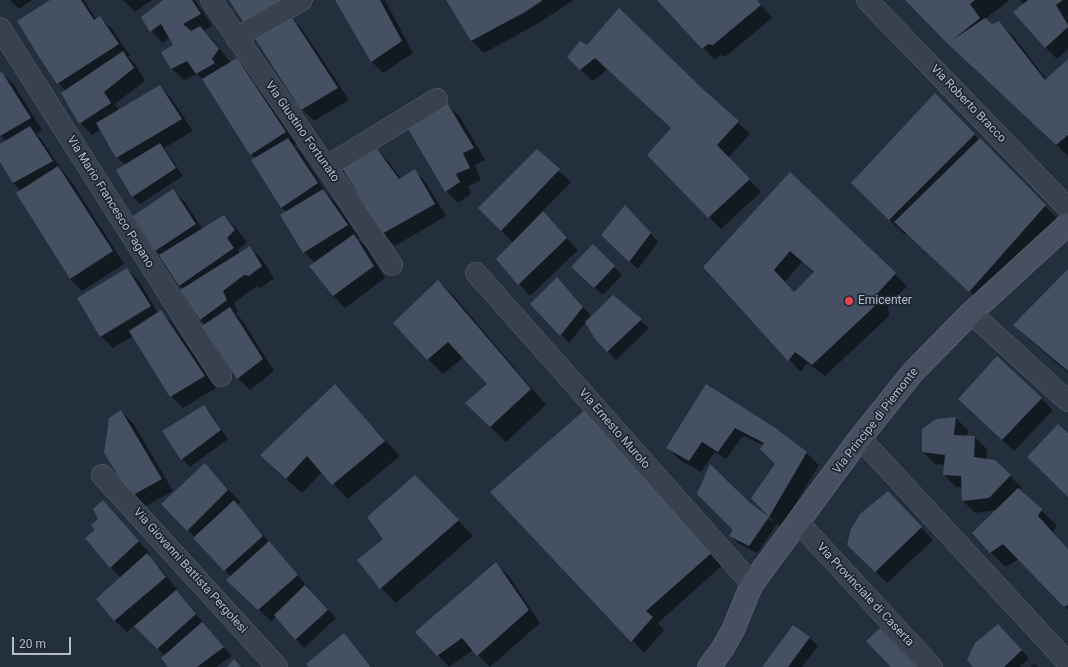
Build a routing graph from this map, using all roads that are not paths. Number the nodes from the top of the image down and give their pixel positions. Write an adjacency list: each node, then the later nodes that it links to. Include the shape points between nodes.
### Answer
1 (211, 0): 5 (street, Via Giustino Fortunato)
2 (302, 0): 5 (street)
3 (868, 0): 8 (street, Via Roberto Bracco)
4 (0, 28): 13 (street, Via Mario Francesco Pagano)
5 (236, 38): 7 (street, Via Giustino Fortunato)
6 (437, 99): 7 (street)
7 (326, 167): 10 (street, Via Giustino Fortunato)
8 (1068, 208)
9 (1068, 224): 12 (main road, Via Principe di Piemonte)
10 (392, 265)
11 (476, 273): 18 (street, Via Ernesto Murolo)
12 (972, 313): 14 (street); 15 (main road, Via Principe di Piemonte, via 913,372)
13 (221, 376)
14 (1068, 401)
15 (860, 438): 17 (main road, Via Principe di Piemonte); 19 (street)
16 (102, 475): 20 (street, Via Giovanni Battista Pergolesi)
17 (798, 522): 18 (main road, Via Principe di Piemonte); 22 (street, Via Provinciale di Caserta)
18 (752, 584): 21 (main road, Via Principe di Piemonte, via 733,630)
19 (1068, 663)
20 (277, 667)
21 (709, 667)
22 (932, 667)

